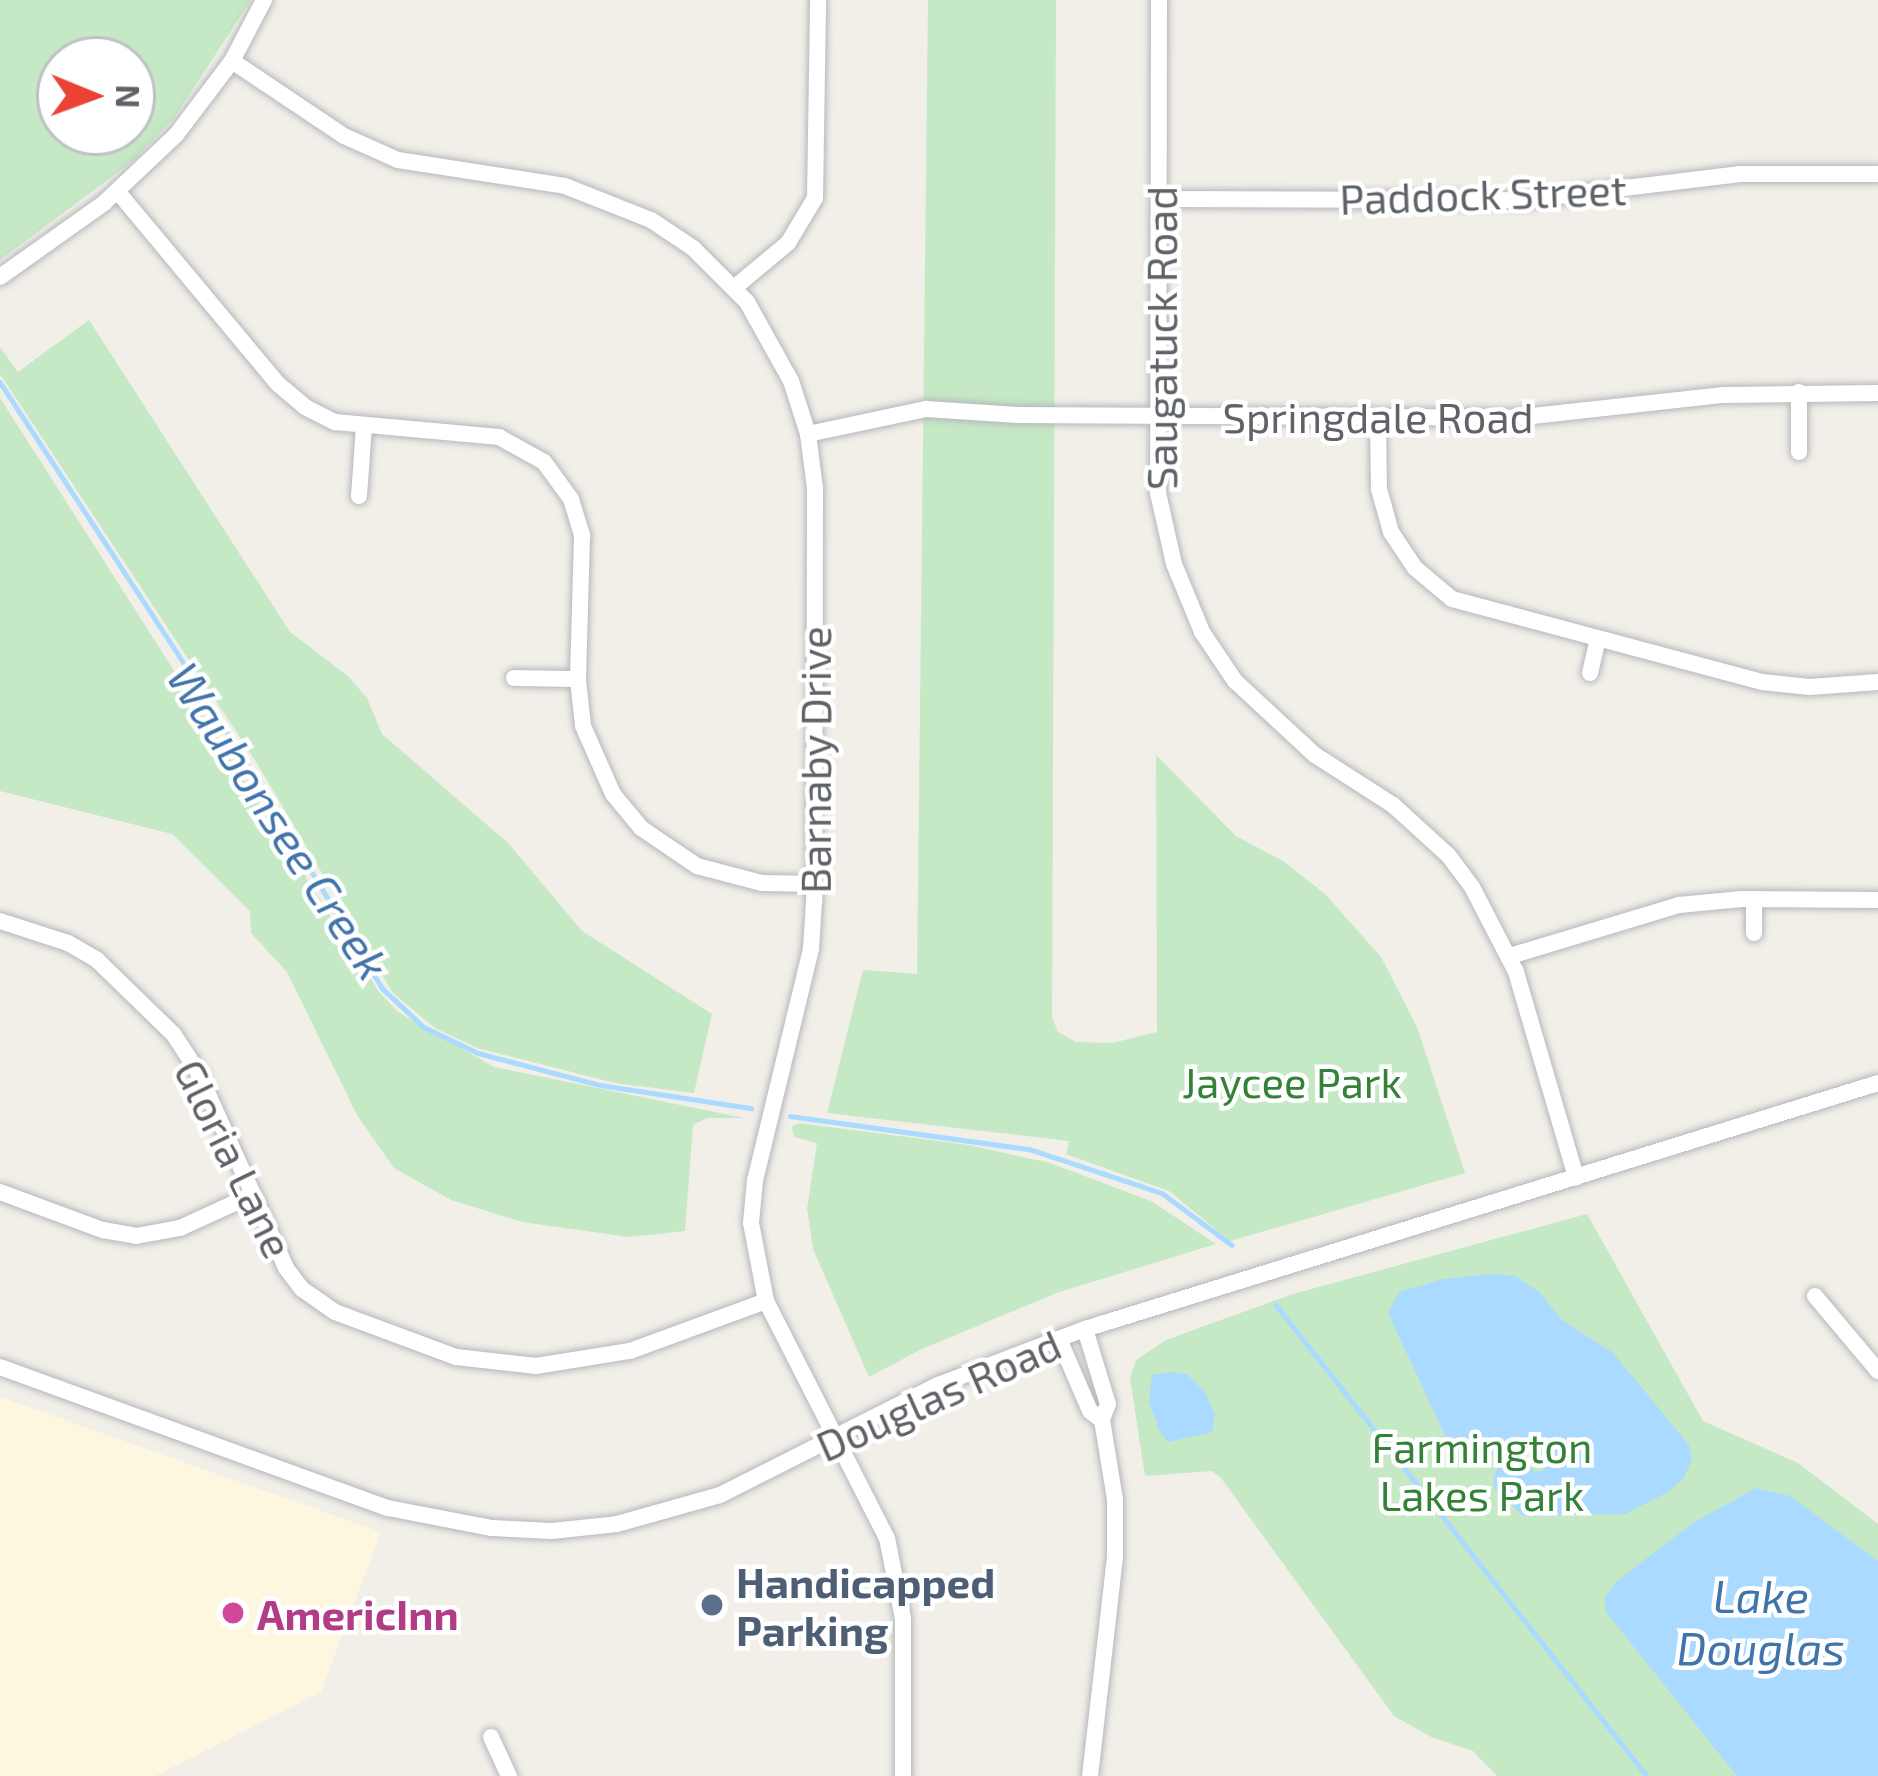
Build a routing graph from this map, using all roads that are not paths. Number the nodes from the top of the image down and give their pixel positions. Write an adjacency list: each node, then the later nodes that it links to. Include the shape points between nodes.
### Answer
1 (263, 0): 4 (street)
2 (818, 0): 9 (street, via 815,198 788,242)
3 (1159, 0): 7 (street, Saugatuck Road)
4 (232, 62): 6 (street, via 176,135); 9 (street, Barnaby Drive, via 344,136 398,160 544,182 626,206 686,242)
5 (1878, 174): 7 (street, Paddock Street, via 1740,174 1526,200)
6 (118, 192): 8 (street); 14 (street, via 278,384 320,416)
7 (1159, 199): 12 (street, Saugatuck Road)
8 (0, 278)
9 (734, 287): 15 (street, Barnaby Drive, via 768,332)
10 (1799, 392): 11 (street, Springdale Road); 13 (street, Springdale Road, via 1550,416); 16 (street)
11 (1878, 393)
12 (1157, 415): 13 (street, Springdale Road); 15 (street, Springdale Road, via 926,409); 28 (street, Saugatuck Road, via 1162,511 1205,637 1276,723 1393,805 1448,855)
13 (1378, 418): 18 (street, via 1379,489 1391,532 1415,568 1452,599)
14 (364, 426): 17 (street); 21 (street, via 500,437 560,479 582,536)
15 (808, 434): 23 (street, Barnaby Drive, via 815,489)
16 (1799, 452)
17 (359, 496)
18 (1597, 642): 19 (street); 22 (street, via 1762,682)
19 (1590, 673)
20 (514, 678): 21 (street)
21 (578, 679): 23 (street, via 591,751 640,828 723,874)
22 (1878, 682)
23 (814, 884): 34 (street, Barnaby Drive, via 812,949 751,1223)
24 (1754, 899): 25 (street); 27 (street); 28 (street, via 1679,905)
25 (1878, 900)
26 (0, 921): 32 (street, Gloria Lane, via 97,960 174,1035)
27 (1754, 933)
28 (1510, 956): 30 (street, Saugatuck Road)
29 (1878, 1083): 30 (street, Douglas Road)
30 (1576, 1177): 35 (street, Douglas Road)
31 (0, 1192): 32 (street, via 136,1235 180,1228)
32 (252, 1195): 34 (street, Gloria Lane, via 286,1268 319,1303 472,1360 585,1361)
33 (1815, 1296): 38 (street)
34 (766, 1301): 40 (street, Barnaby Drive)
35 (1085, 1329): 36 (street, Douglas Road); 39 (street, via 1108,1404)
36 (1060, 1339): 39 (street, via 1090,1411); 40 (street, Douglas Road, via 938,1385)
37 (0, 1367): 40 (street, Douglas Road, via 388,1508 492,1528 583,1529 651,1518 720,1495)
38 (1878, 1371)
39 (1102, 1420): 44 (street, via 1115,1557)
40 (835, 1437): 43 (street, Barnaby Drive, via 887,1538 900,1586)
41 (490, 1737): 42 (street)
42 (509, 1776)
43 (903, 1776)
44 (1090, 1776)

